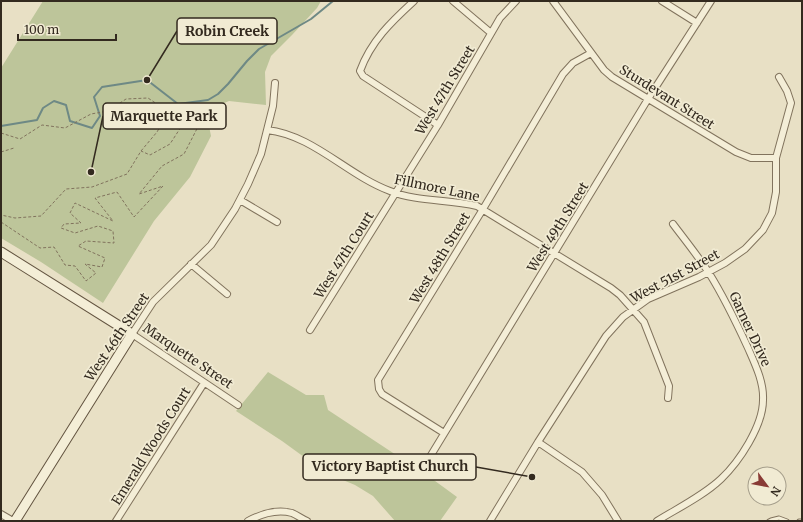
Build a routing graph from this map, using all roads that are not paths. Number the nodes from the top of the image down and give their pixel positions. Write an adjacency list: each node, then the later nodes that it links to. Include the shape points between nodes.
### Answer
1 (414, 1): 13 (street, via 380,34 360,71 363,76)
2 (453, 1): 8 (street)
3 (516, 1): 8 (street, West 47th Street, via 500,18)
4 (553, 1): 9 (street, Sturdevant Street)
5 (662, 1): 7 (street)
6 (711, 1): 7 (street, West 49th Street)
7 (696, 23): 12 (street, West 49th Street)
8 (491, 33): 13 (street, West 47th Street)
9 (591, 53): 12 (street, Sturdevant Street, via 612,77); 18 (street, West 48th Street, via 573,62 563,74)
10 (779, 77): 15 (street, West 51st Street, via 791,103)
11 (275, 83): 14 (street, West 46th Street)
12 (648, 99): 15 (street, Sturdevant Street, via 736,152 751,158); 22 (street, West 49th Street)
13 (438, 125): 16 (street, West 47th Street)
14 (267, 130): 16 (street, Fillmore Lane, via 297,138 360,177); 17 (street, West 46th Street, via 261,154)
15 (776, 158): 24 (street, West 51st Street, via 776,192 772,213 763,230 745,249)
16 (396, 193): 18 (street, Fillmore Lane, via 467,204); 27 (street, West 47th Court)
17 (240, 200): 19 (street); 23 (street, West 46th Street, via 211,245)
18 (483, 209): 22 (street, Fillmore Lane); 32 (street, West 48th Street, via 378,380 382,394)
19 (277, 222)
20 (673, 224): 24 (street, Garner Drive)
21 (1, 252): 28 (street, Marquette Street)
22 (555, 252): 26 (street, Fillmore Lane, via 612,288); 32 (street, West 49th Street)
23 (191, 264): 25 (street); 28 (street, West 46th Street, via 153,302)
24 (708, 272): 26 (street, West 51st Street, via 648,299); 42 (street, Garner Drive, via 725,299 757,370 763,400 761,414 742,452 720,480)
25 (227, 294)
26 (634, 310): 30 (street, Fillmore Lane, via 644,322 669,386); 33 (street, West 51st Street, via 623,317 606,336)
27 (310, 330)
28 (132, 334): 29 (street, Marquette Street); 36 (street, West 46th Street)
29 (204, 383): 31 (street, Marquette Street); 37 (street, Emerald Woods Court)
30 (668, 398)
31 (238, 405)
32 (444, 433): 34 (street, West 49th Street)
33 (538, 442): 40 (street, West 51st Street); 41 (street, via 582,472 602,495)
34 (425, 465)
35 (1, 514): 36 (street)
36 (14, 521)
37 (116, 521)
38 (248, 521): 39 (street, via 259,515 274,512 292,513)
39 (306, 521)
40 (490, 521)
41 (618, 521)
42 (658, 521)
43 (769, 521): 44 (lane, via 779,518)
44 (787, 521)

